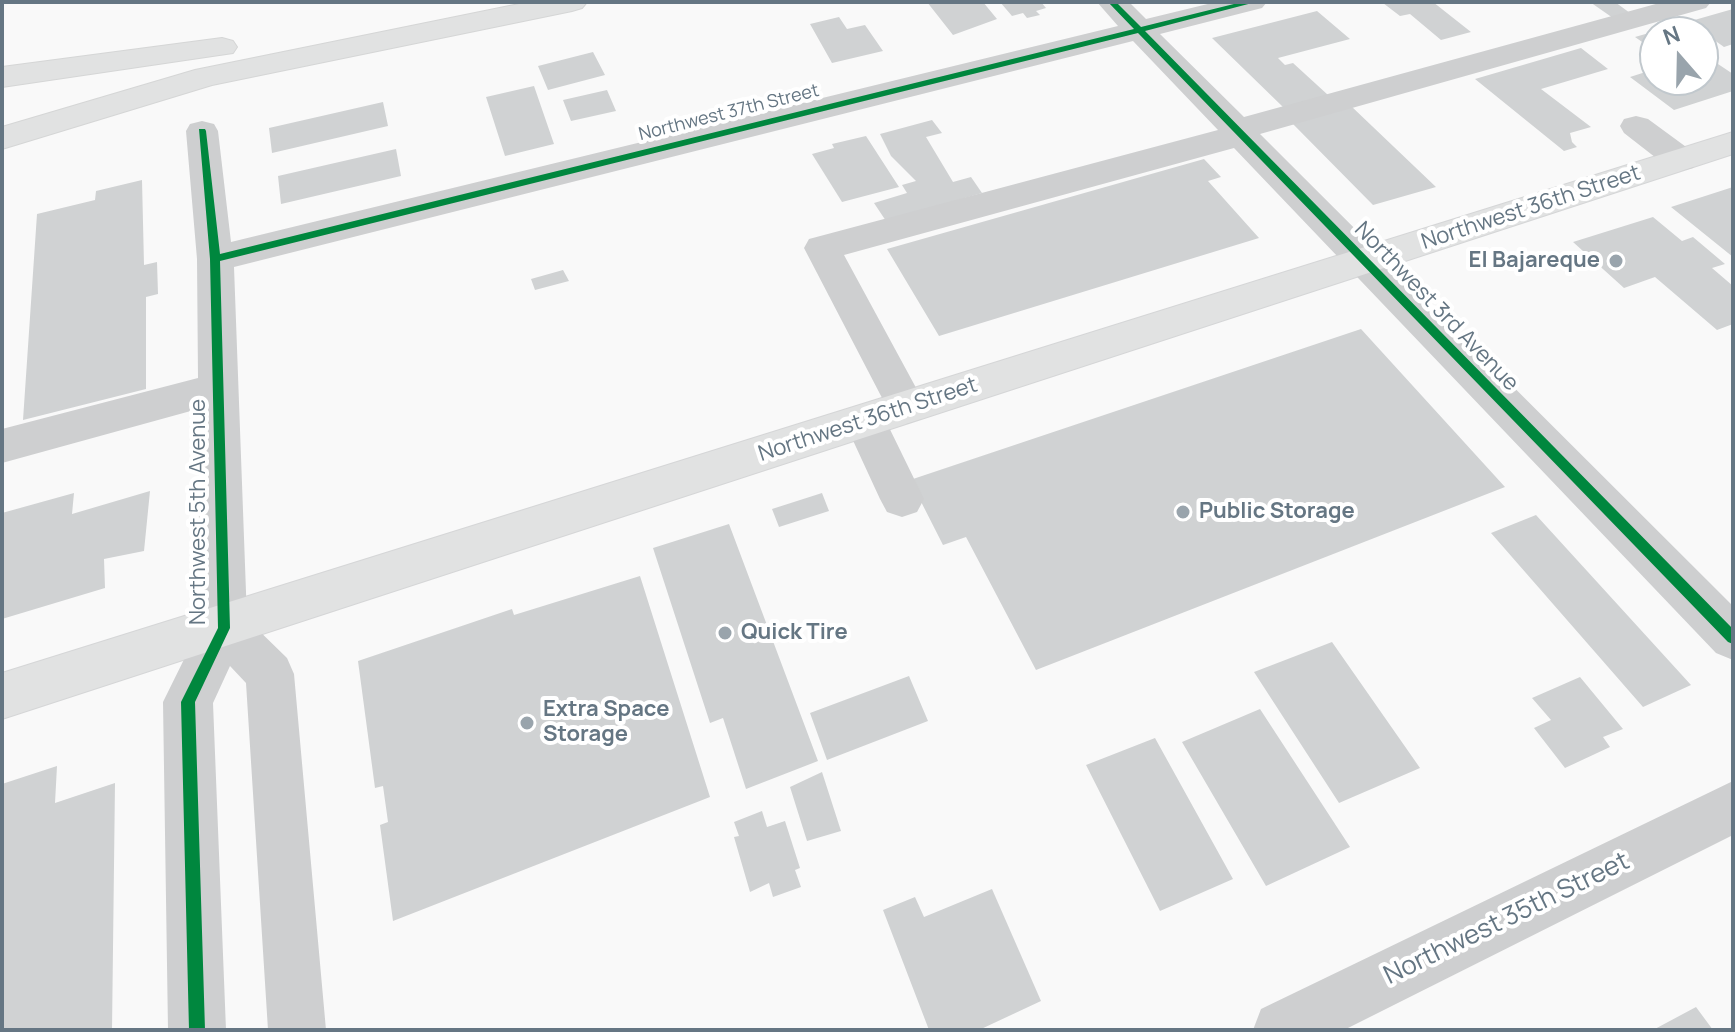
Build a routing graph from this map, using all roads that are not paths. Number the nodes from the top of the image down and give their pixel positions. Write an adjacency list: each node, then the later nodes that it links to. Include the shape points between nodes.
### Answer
1 (482, 2): 7 (main road, via 183,54)
2 (572, 2): 11 (main road, via 219,74)
3 (1112, 2): 6 (street, Northwest 3rd Avenue)
4 (1252, 2): 6 (street, Northwest 37th Street)
5 (1696, 2): 10 (street)
6 (1138, 30): 10 (street, Northwest 3rd Avenue); 14 (street, Northwest 37th Street)
7 (2, 77)
8 (1636, 126): 13 (street)
9 (202, 131): 14 (street, Northwest 5th Avenue)
10 (1238, 132): 15 (street, Northwest 3rd Avenue); 17 (street, via 822,248)
11 (2, 138)
12 (1733, 143): 13 (main road, Northwest 36th Street)
13 (1681, 160): 15 (main road, Northwest 36th Street)
14 (215, 259): 16 (street, Northwest 5th Avenue)
15 (1364, 262): 17 (main road, Northwest 36th Street); 21 (street, Northwest 3rd Avenue)
16 (219, 388): 18 (street); 20 (street, Northwest 5th Avenue)
17 (886, 414): 19 (street); 20 (main road, Northwest 36th Street)
18 (2, 446)
19 (902, 499)
20 (224, 628): 22 (main road, Northwest 36th Street); 24 (street, Northwest 5th Avenue, via 188,702); 25 (street, Northwest 5th Avenue, via 270,674)
21 (1733, 638)
22 (2, 696)
23 (1733, 807): 26 (street, Northwest 35th Street)
24 (197, 1030)
25 (297, 1030)
26 (1282, 1030)

